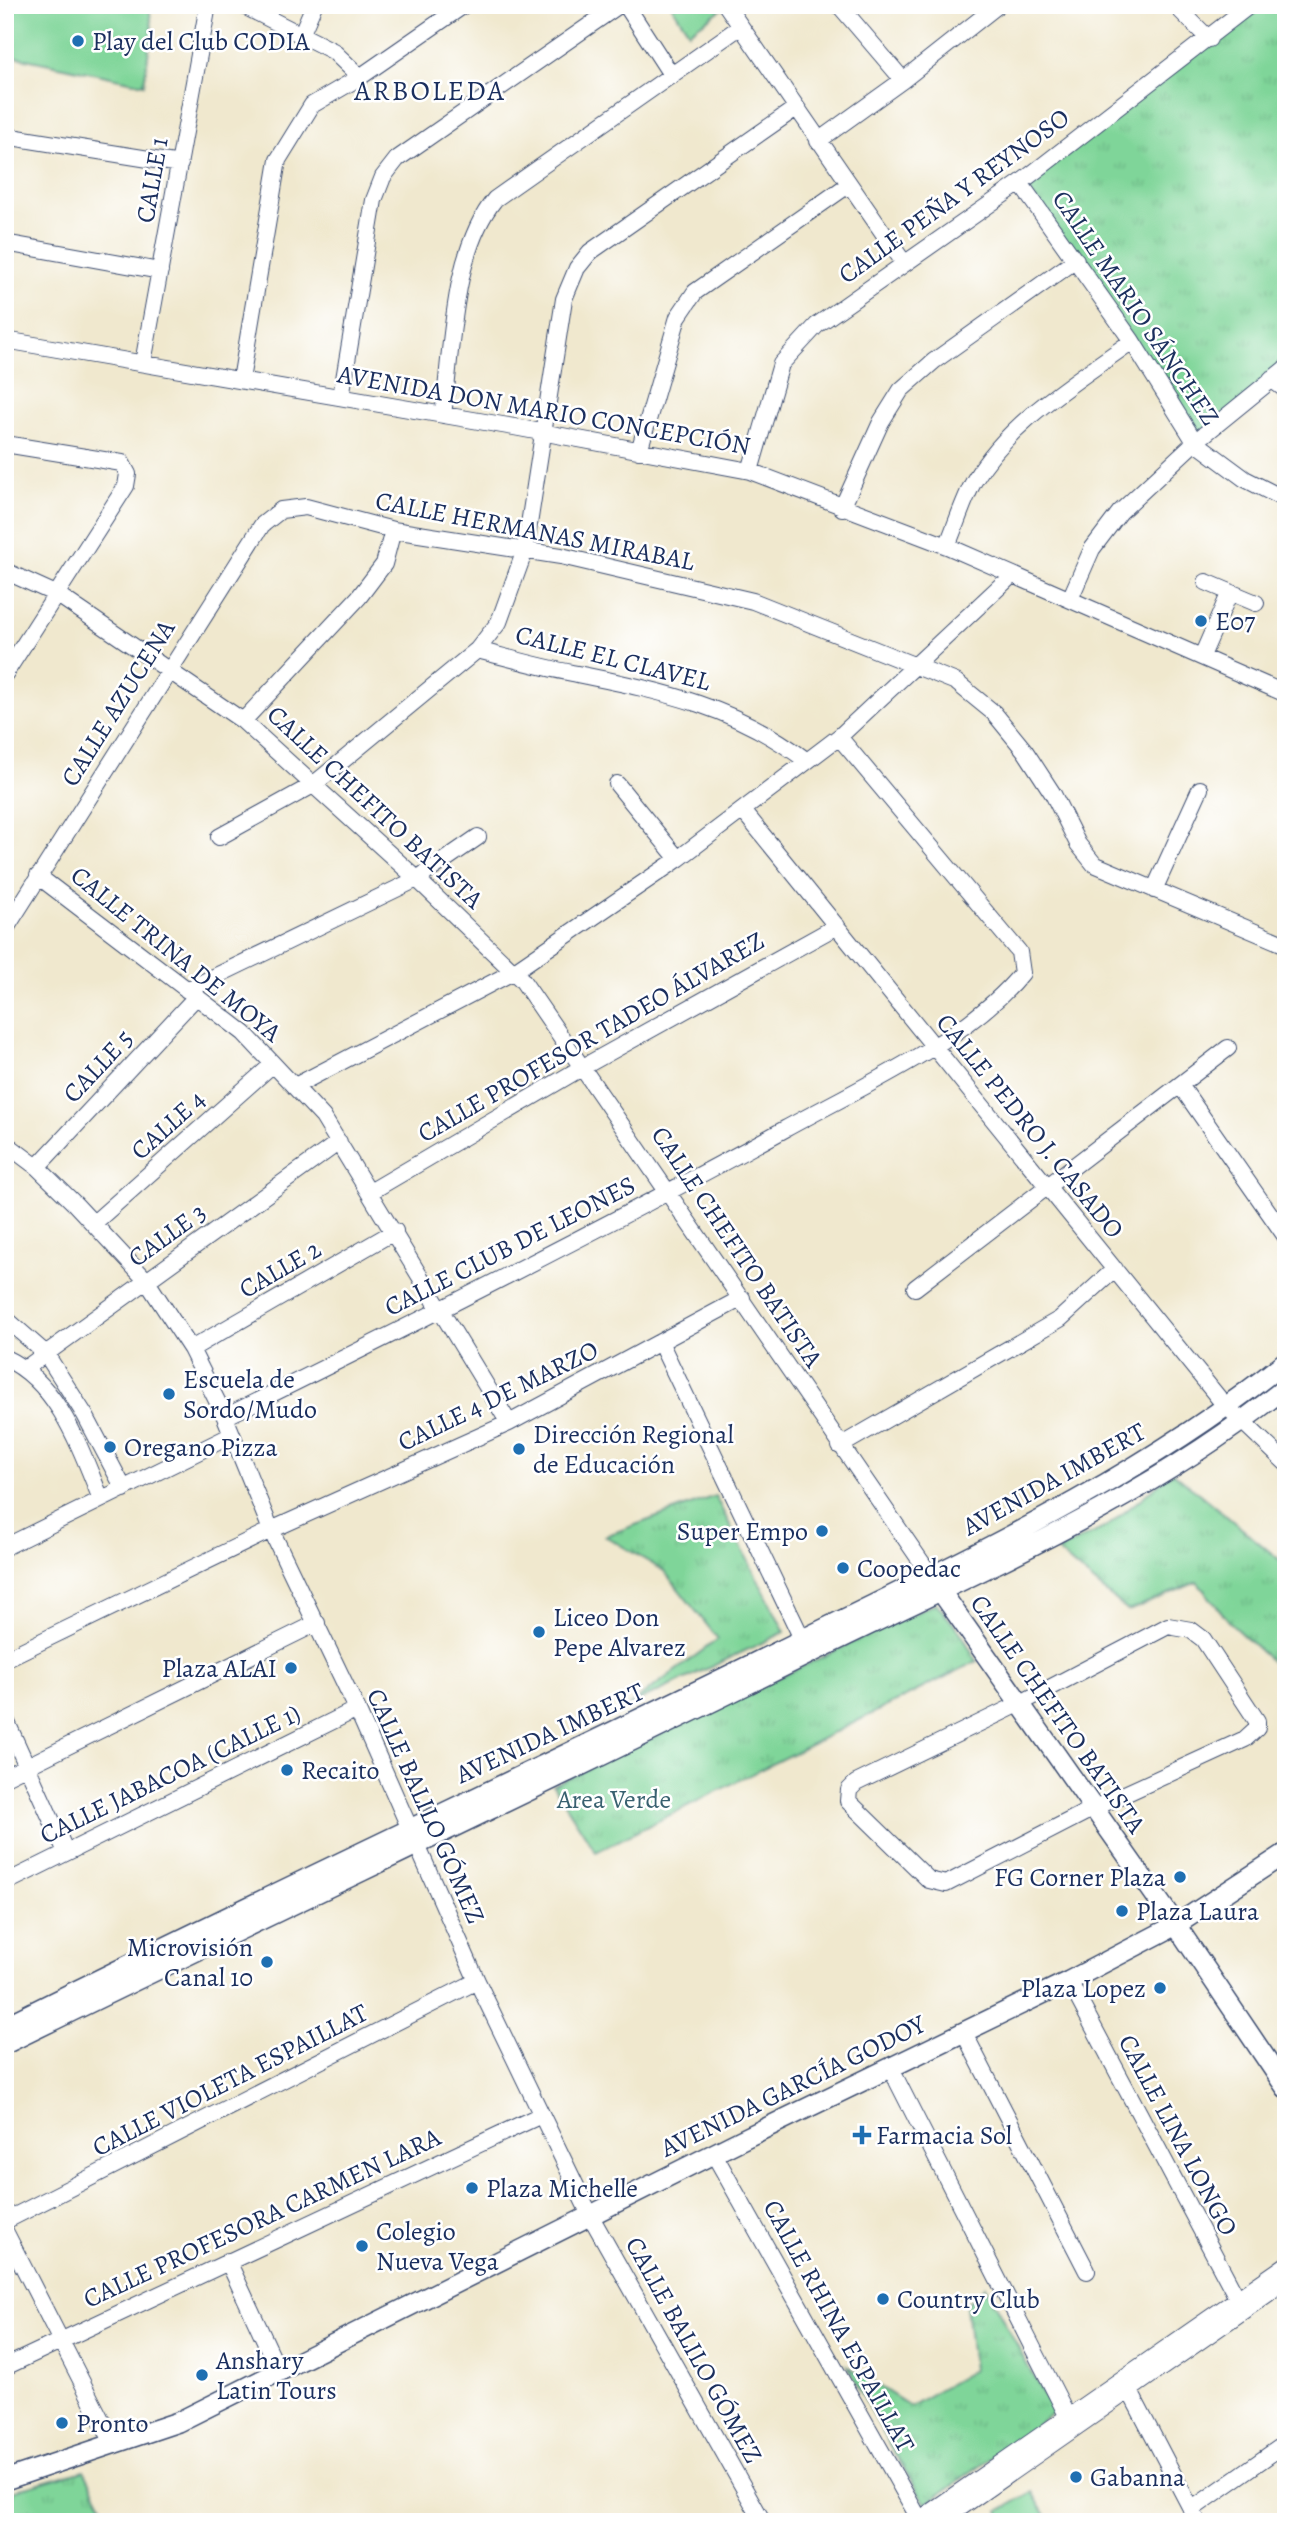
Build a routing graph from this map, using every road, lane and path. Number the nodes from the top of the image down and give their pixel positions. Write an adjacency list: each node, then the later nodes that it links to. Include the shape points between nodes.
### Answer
1 (208, 5): 21 (street, CALLE 1)
2 (242, 5): 13 (street)
3 (314, 5): 13 (street)
4 (464, 5): 16 (street)
5 (619, 5): 35 (street, via 456,115 397,159 383,177 374,200)
6 (626, 5): 15 (street)
7 (726, 5): 12 (street)
8 (839, 5): 17 (street)
9 (998, 5): 17 (street)
10 (1175, 5): 14 (street)
11 (1250, 5): 14 (street, CALLE PEÑA Y REYNOSO)
12 (740, 27): 15 (street); 18 (street)
13 (302, 33): 16 (street, via 333,51)
14 (1209, 39): 22 (street, CALLE PEÑA Y REYNOSO)
15 (672, 76): 36 (street, via 495,200 482,215 472,236 460,289)
16 (360, 78): 33 (street, via 312,105 278,160)
17 (903, 80): 20 (street)
18 (796, 108): 20 (street); 37 (street, via 590,252 577,268 564,299)
19 (5, 136): 21 (street)
20 (818, 141): 23 (street)
21 (180, 164): 27 (street, CALLE 1)
22 (1020, 183): 25 (street, CALLE MARIO SÁNCHEZ); 26 (street, CALLE PEÑA Y REYNOSO)
23 (848, 185): 26 (street); 40 (street, via 695,292 685,304 677,317)
24 (5, 243): 27 (street)
25 (1076, 260): 29 (street, CALLE MARIO SÁNCHEZ); 43 (street, via 934,361 901,390 881,422)
26 (904, 263): 41 (street, CALLE PEÑA Y REYNOSO, via 817,325 781,364)
27 (160, 271): 30 (street, CALLE 1)
28 (5, 340): 30 (street, AVENIDA DON MARIO CONCEPCIÓN)
29 (1132, 341): 38 (street, CALLE MARIO SÁNCHEZ); 46 (street, via 1026,420 996,450 973,482)
30 (143, 363): 33 (street, AVENIDA DON MARIO CONCEPCIÓN)
31 (1286, 368): 32 (street)
32 (1271, 379): 34 (street); 38 (street)
33 (242, 380): 35 (street, AVENIDA DON MARIO CONCEPCIÓN)
34 (1286, 390)
35 (341, 397): 36 (street, AVENIDA DON MARIO CONCEPCIÓN)
36 (443, 415): 37 (street, AVENIDA DON MARIO CONCEPCIÓN)
37 (541, 435): 40 (street, AVENIDA DON MARIO CONCEPCIÓN); 47 (street)
38 (1195, 442): 42 (street, CALLE MARIO SÁNCHEZ, via 1245,479); 53 (street, via 1120,512 1092,549)
39 (5, 444): 52 (street, via 122,463 128,474 126,486)
40 (639, 451): 41 (street, AVENIDA DON MARIO CONCEPCIÓN)
41 (750, 471): 43 (street, AVENIDA DON MARIO CONCEPCIÓN)
42 (1286, 500)
43 (842, 508): 46 (street, AVENIDA DON MARIO CONCEPCIÓN)
44 (281, 510): 45 (street, CALLE HERMANAS MIRABAL, via 306,508); 58 (street, CALLE AZUCENA, via 262,525)
45 (393, 530): 47 (street, CALLE HERMANAS MIRABAL); 61 (street, via 384,564 359,597)
46 (947, 546): 49 (street, AVENIDA DON MARIO CONCEPCIÓN)
47 (526, 550): 55 (street, via 499,622); 57 (street, CALLE HERMANAS MIRABAL, via 753,601)
48 (5, 571): 52 (street, CALLE CHEFITO BATISTA)
49 (1012, 575): 53 (street, AVENIDA DON MARIO CONCEPCIÓN); 57 (street)
50 (1206, 582): 51 (street)
51 (1230, 592): 54 (street); 56 (street)
52 (58, 595): 58 (street, CALLE CHEFITO BATISTA); 59 (street)
53 (1070, 599): 56 (street, AVENIDA DON MARIO CONCEPCIÓN)
54 (1256, 603)
55 (478, 650): 63 (street, CALLE EL CLAVEL, via 648,687 725,711 774,736); 65 (street)
56 (1202, 656): 60 (street, AVENIDA DON MARIO CONCEPCIÓN)
57 (915, 668): 62 (street); 73 (street, CALLE HERMANAS MIRABAL, via 956,682 994,713 1025,751 1077,844 1094,864)
58 (168, 670): 61 (street, CALLE CHEFITO BATISTA); 71 (street, CALLE AZUCENA)
59 (5, 674)
60 (1286, 694)
61 (243, 721): 65 (street, CALLE CHEFITO BATISTA)
62 (839, 737): 63 (street); 79 (street, CALLE CLUB DE LEONES, via 1019,952 1022,973 1011,987)
63 (807, 761): 67 (street)
64 (617, 784): 70 (street)
65 (313, 785): 68 (street); 72 (street, CALLE CHEFITO BATISTA)
66 (1200, 789): 73 (street)
67 (744, 811): 70 (street); 74 (street, CALLE PEDRO J. CASADO)
68 (219, 837)
69 (478, 837): 72 (street)
70 (678, 859): 77 (street)
71 (38, 876): 75 (street, CALLE AZUCENA); 78 (street, CALLE TRINA DE MOYA)
72 (417, 879): 77 (street, CALLE CHEFITO BATISTA); 78 (street)
73 (1154, 890): 76 (street, CALLE HERMANAS MIRABAL)
74 (837, 926): 79 (street, CALLE PEDRO J. CASADO); 82 (street, CALLE PROFESOR TADEO ÁLVAREZ)
75 (5, 930)
76 (1286, 945)
77 (513, 972): 82 (street, CALLE CHEFITO BATISTA); 84 (street)
78 (191, 994): 81 (street, CALLE TRINA DE MOYA, via 244,1033); 87 (street, CALLE 5)
79 (934, 1047): 88 (street, CALLE PEDRO J. CASADO); 90 (street, CALLE CLUB DE LEONES)
80 (1228, 1048): 83 (street)
81 (273, 1064): 84 (street, CALLE TRINA DE MOYA); 91 (street, CALLE 4)
82 (583, 1068): 89 (street, CALLE PROFESOR TADEO ÁLVAREZ); 90 (street, CALLE CHEFITO BATISTA)
83 (1180, 1085): 88 (street); 92 (street)
84 (295, 1086): 85 (street, CALLE TRINA DE MOYA)
85 (339, 1142): 89 (street, CALLE TRINA DE MOYA); 95 (street, CALLE 3)
86 (5, 1143): 87 (street, CALLE BALILO GÓMEZ)
87 (37, 1167): 91 (street, CALLE BALILO GÓMEZ)
88 (1047, 1187): 94 (street, CALLE PEDRO J. CASADO); 96 (street)
89 (370, 1192): 93 (street, CALLE TRINA DE MOYA)
90 (669, 1192): 97 (street, CALLE CHEFITO BATISTA); 98 (street, CALLE CLUB DE LEONES)
91 (94, 1223): 95 (street, CALLE BALILO GÓMEZ)
92 (1283, 1226)
93 (394, 1231): 98 (street, CALLE TRINA DE MOYA); 101 (street, CALLE 2)
94 (1115, 1269): 107 (street, CALLE PEDRO J. CASADO); 112 (street, via 1060,1319)
95 (146, 1280): 101 (street, CALLE BALILO GÓMEZ); 102 (street, CALLE 3)
96 (915, 1288)
97 (742, 1298): 100 (street, CALLE 4 DE MARZO); 112 (street, CALLE CHEFITO BATISTA)
98 (440, 1311): 108 (street, CALLE CLUB DE LEONES); 110 (street, CALLE TRINA DE MOYA)
99 (5, 1318): 102 (street)
100 (660, 1342): 110 (street, CALLE 4 DE MARZO); 120 (street)
101 (191, 1349): 108 (street, CALLE BALILO GÓMEZ)
102 (46, 1354): 105 (street, CALLE 3); 114 (street)
103 (5, 1359): 105 (street)
104 (1286, 1361): 107 (main road, AVENIDA IMBERT)
105 (26, 1368): 115 (street, via 69,1421)
106 (1286, 1387): 109 (main road, AVENIDA IMBERT)
107 (1228, 1408): 109 (street, CALLE PEDRO J. CASADO); 118 (main road, AVENIDA IMBERT)
108 (225, 1418): 111 (street, CALLE BALILO GÓMEZ)
109 (1242, 1422): 113 (street, CALLE PEDRO J. CASADO); 118 (main road, AVENIDA IMBERT, via 1100,1512)
110 (509, 1423): 116 (street, CALLE 4 DE MARZO)
111 (232, 1436): 114 (street); 116 (street, CALLE BALILO GÓMEZ)
112 (840, 1446): 118 (street, CALLE CHEFITO BATISTA)
113 (1286, 1463)
114 (124, 1489): 115 (street)
115 (101, 1499): 117 (street)
116 (271, 1530): 119 (street, CALLE BALILO GÓMEZ); 121 (street, CALLE 4 DE MARZO)
117 (5, 1547)
118 (936, 1584): 120 (main road, AVENIDA IMBERT); 122 (main road, CALLE CHEFITO BATISTA)
119 (317, 1623): 123 (street, CALLE BALILO GÓMEZ); 125 (street)
120 (806, 1646): 128 (main road, AVENIDA IMBERT)
121 (5, 1659)
122 (1019, 1704): 127 (main road, CALLE CHEFITO BATISTA); 127 (street, via 1168,1626 1191,1630 1216,1657 1255,1715 1257,1728 1245,1739); 127 (street, via 856,1783 847,1794 848,1801 929,1880 939,1884 953,1881)
123 (357, 1709): 128 (street, CALLE BALILO GÓMEZ); 129 (street, CALLE JABACOA (CALLE 1))
124 (5, 1718): 125 (street)
125 (27, 1767): 126 (street); 129 (street)
126 (5, 1777)
127 (1091, 1808): 132 (main road, CALLE CHEFITO BATISTA)
128 (414, 1837): 133 (main road, AVENIDA IMBERT); 134 (street, CALLE BALILO GÓMEZ)
129 (66, 1852): 131 (street, CALLE JABACOA (CALLE 1))
130 (1286, 1853): 132 (main road, AVENIDA GARCÍA GODOY)
131 (5, 1883)
132 (1177, 1925): 135 (main road, AVENIDA GARCÍA GODOY); 140 (main road, CALLE CHEFITO BATISTA)
133 (208, 1935): 136 (main road, AVENIDA IMBERT); 138 (main road, AVENIDA IMBERT)
134 (477, 1981): 141 (street, CALLE BALILO GÓMEZ); 144 (street, CALLE VIOLETA ESPAILLAT)
135 (1069, 1981): 137 (main road, AVENIDA GARCÍA GODOY); 151 (street, CALLE LINA LONGO)
136 (5, 2026)
137 (963, 2031): 139 (main road, AVENIDA GARCÍA GODOY); 149 (street)
138 (5, 2044)
139 (890, 2067): 142 (main road, AVENIDA GARCÍA GODOY); 156 (street)
140 (1286, 2088)
141 (541, 2115): 143 (street, CALLE BALILO GÓMEZ); 147 (street, CALLE PROFESORA CARMEN LARA)
142 (714, 2154): 143 (main road, AVENIDA GARCÍA GODOY); 161 (street, CALLE RHINA ESPAILLAT)
143 (590, 2215): 154 (main road, AVENIDA GARCÍA GODOY); 162 (street, CALLE BALILO GÓMEZ)
144 (5, 2221)
145 (5, 2231): 146 (street)
146 (11, 2258): 152 (street)
147 (228, 2261): 152 (street, CALLE PROFESORA CARMEN LARA); 154 (street)
148 (1286, 2265): 151 (street)
149 (1087, 2271)
150 (1286, 2281): 151 (street)
151 (1241, 2305): 155 (street)
152 (61, 2341): 153 (street, CALLE PROFESORA CARMEN LARA); 158 (street)
153 (5, 2367)
154 (279, 2371): 158 (main road, AVENIDA GARCÍA GODOY, via 178,2422)
155 (1127, 2385): 156 (street); 160 (street); 163 (street)
156 (1068, 2417): 161 (street)
157 (1286, 2444): 160 (street)
158 (114, 2445): 159 (main road, AVENIDA GARCÍA GODOY)
159 (5, 2480)
160 (1194, 2516)
161 (919, 2521)
162 (763, 2522)
163 (940, 2522)

